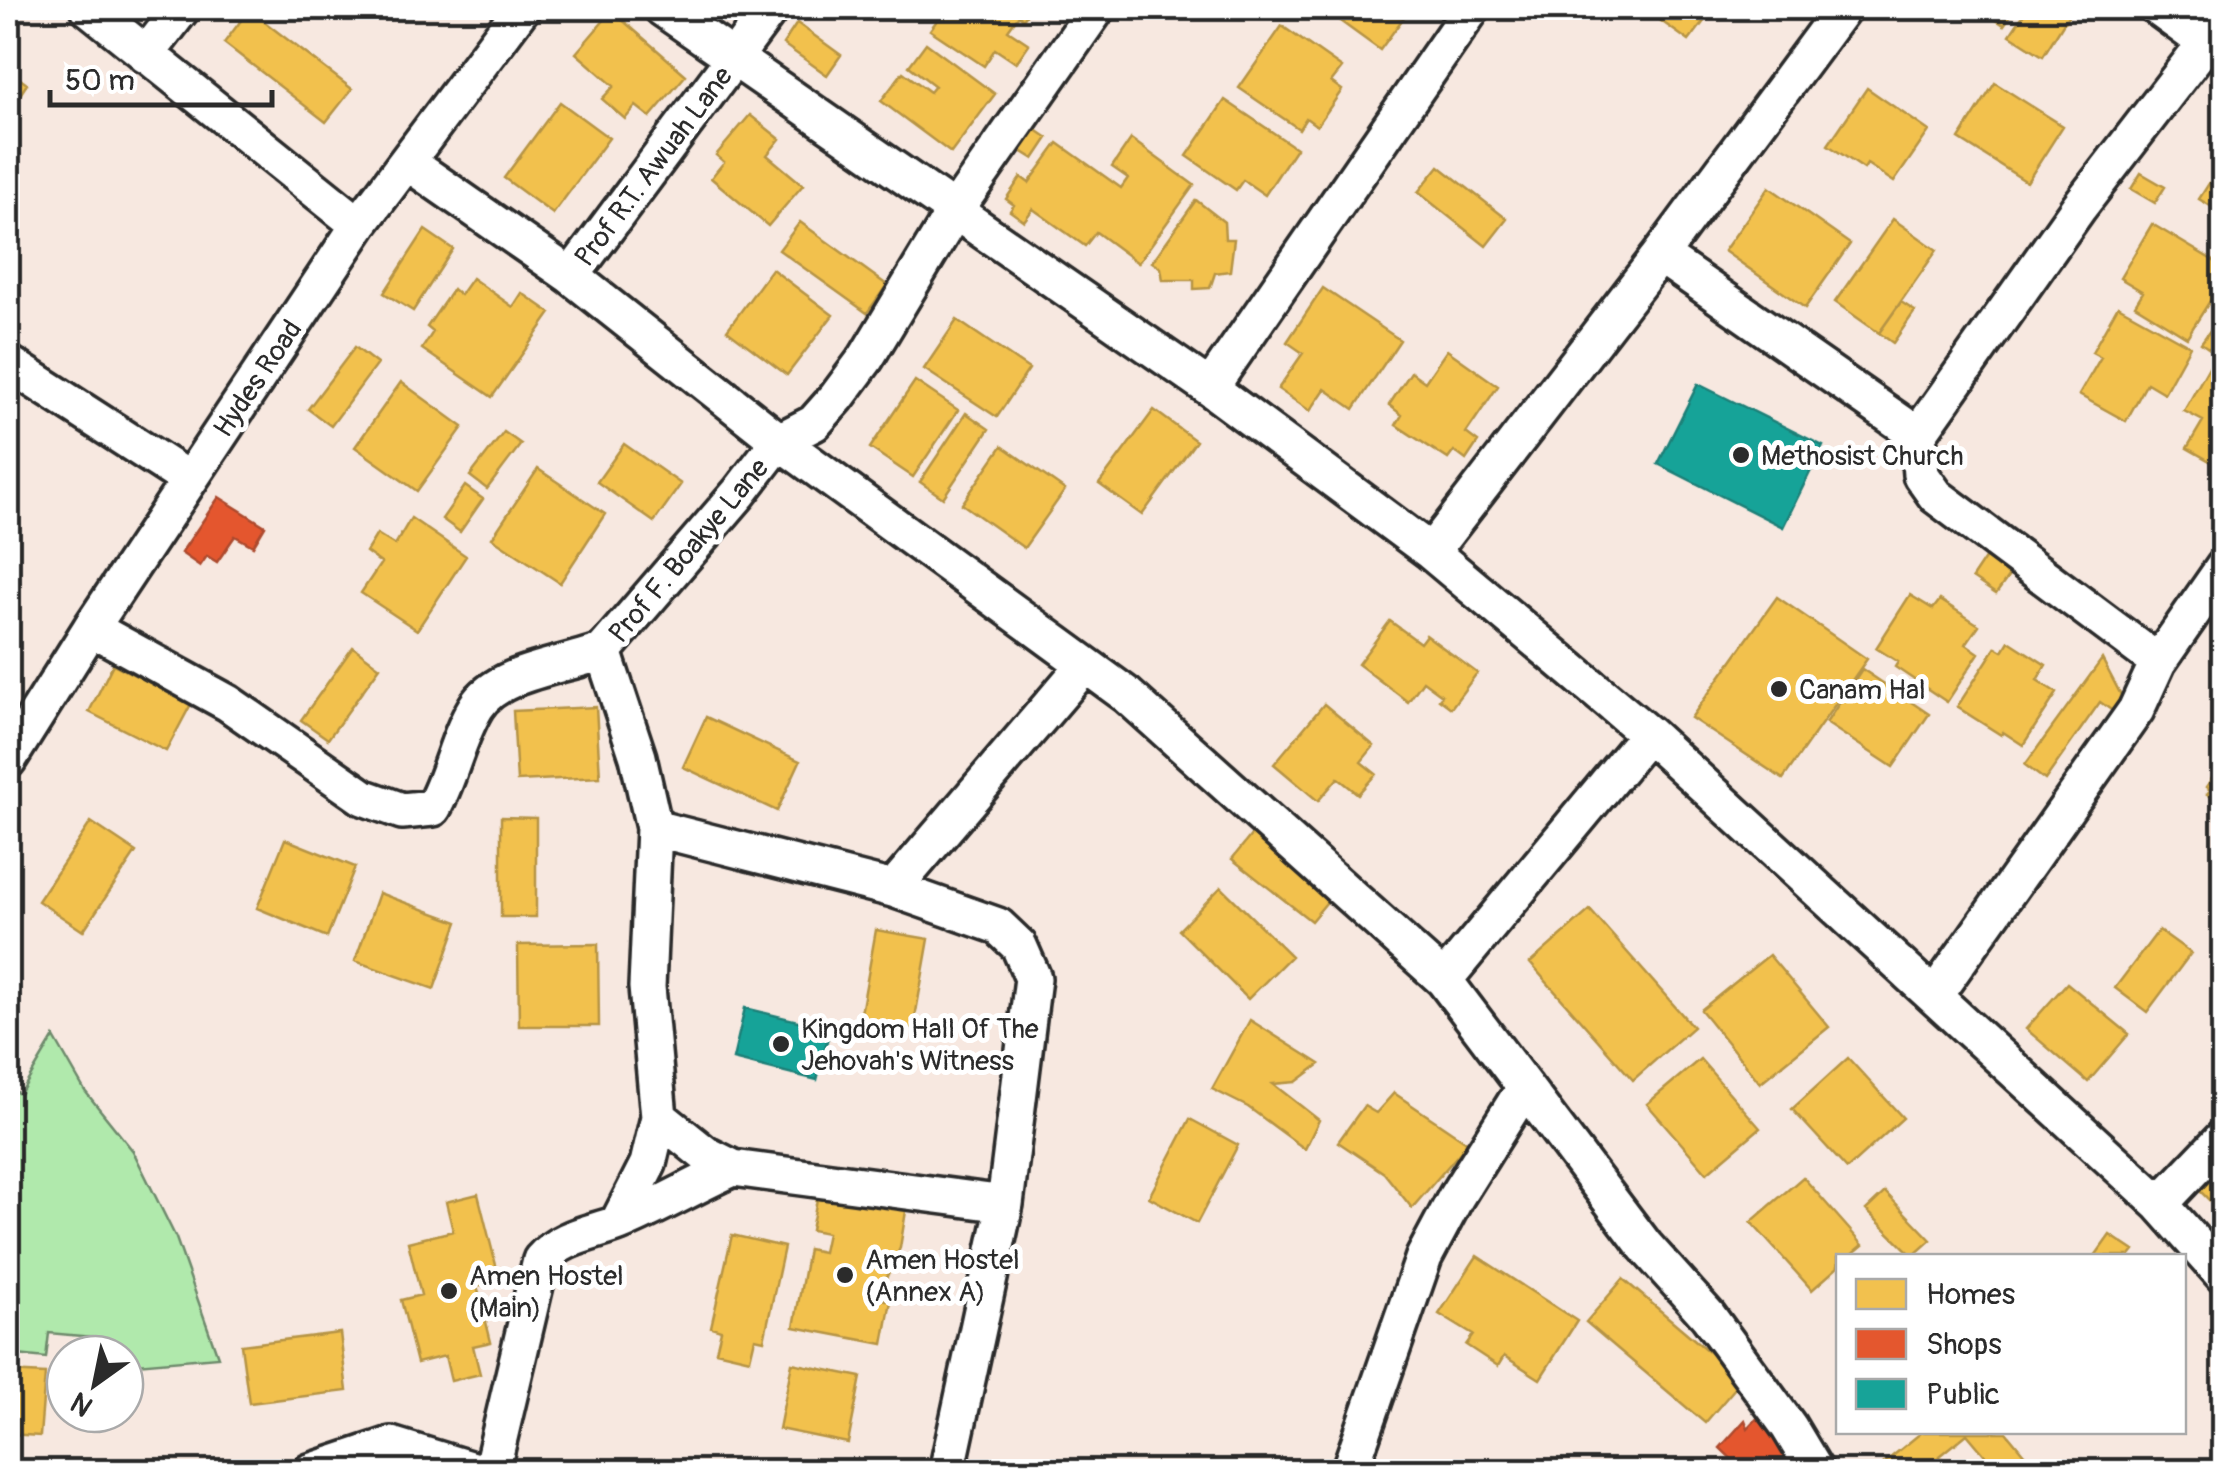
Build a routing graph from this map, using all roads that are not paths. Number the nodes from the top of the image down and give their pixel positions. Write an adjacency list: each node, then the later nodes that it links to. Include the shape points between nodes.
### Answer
1 (88, 8): 11 (street)
2 (182, 8): 11 (street)
3 (522, 8): 13 (street, Hydes Road)
4 (662, 8): 12 (street)
5 (771, 8): 12 (street, Prof R.T. Awuah Lane)
6 (1097, 8): 14 (street, Prof F. Boakye Lane)
7 (1472, 8): 19 (street)
8 (1843, 8): 16 (street)
9 (2158, 8): 10 (street)
10 (2215, 31): 20 (street, via 2079,207)
11 (146, 55): 15 (street)
12 (735, 57): 14 (street); 17 (street, Prof R.T. Awuah Lane)
13 (406, 162): 15 (street, Hydes Road); 17 (street)
14 (954, 212): 19 (street); 21 (street, Prof F. Boakye Lane, via 837,397 814,424)
15 (358, 225): 22 (street, Hydes Road)
16 (1660, 256): 20 (street); 23 (street)
17 (570, 276): 21 (street)
18 (8, 364): 22 (street)
19 (1210, 388): 23 (street)
20 (1918, 435): 27 (street, via 1921,475 1936,496)
21 (779, 441): 26 (street, Prof F. Boakye Lane); 28 (street)
22 (189, 480): 25 (street, Hydes Road)
23 (1431, 552): 29 (street)
24 (2224, 567): 27 (street)
25 (90, 628): 26 (street, Prof F. Boakye Lane, via 228,703 363,798 402,811 433,808 478,702 546,666); 30 (street, Hydes Road)
26 (603, 651): 31 (street)
27 (2158, 662): 34 (street, via 2125,727)
28 (1084, 666): 32 (street); 33 (street)
29 (1648, 734): 33 (street); 34 (street)
30 (8, 760)
31 (654, 828): 32 (street); 36 (street, via 647,987)
32 (893, 889): 39 (street, via 998,926 1019,946 1033,978)
33 (1444, 980): 35 (street)
34 (1934, 996): 40 (street)
35 (1525, 1086): 47 (street, via 1424,1258); 48 (street, via 1645,1246 1708,1316)
36 (659, 1117): 38 (street); 41 (street, via 648,1164)
37 (2224, 1137): 40 (street)
38 (733, 1168): 39 (street); 41 (street)
39 (1004, 1204): 46 (street)
40 (2160, 1204): 42 (street)
41 (618, 1223): 45 (street, via 560,1244 542,1260)
42 (2224, 1276)
43 (310, 1472): 44 (street, via 391,1445)
44 (479, 1472)
45 (491, 1472)
46 (947, 1472)
47 (1349, 1472)
48 (1816, 1472)

